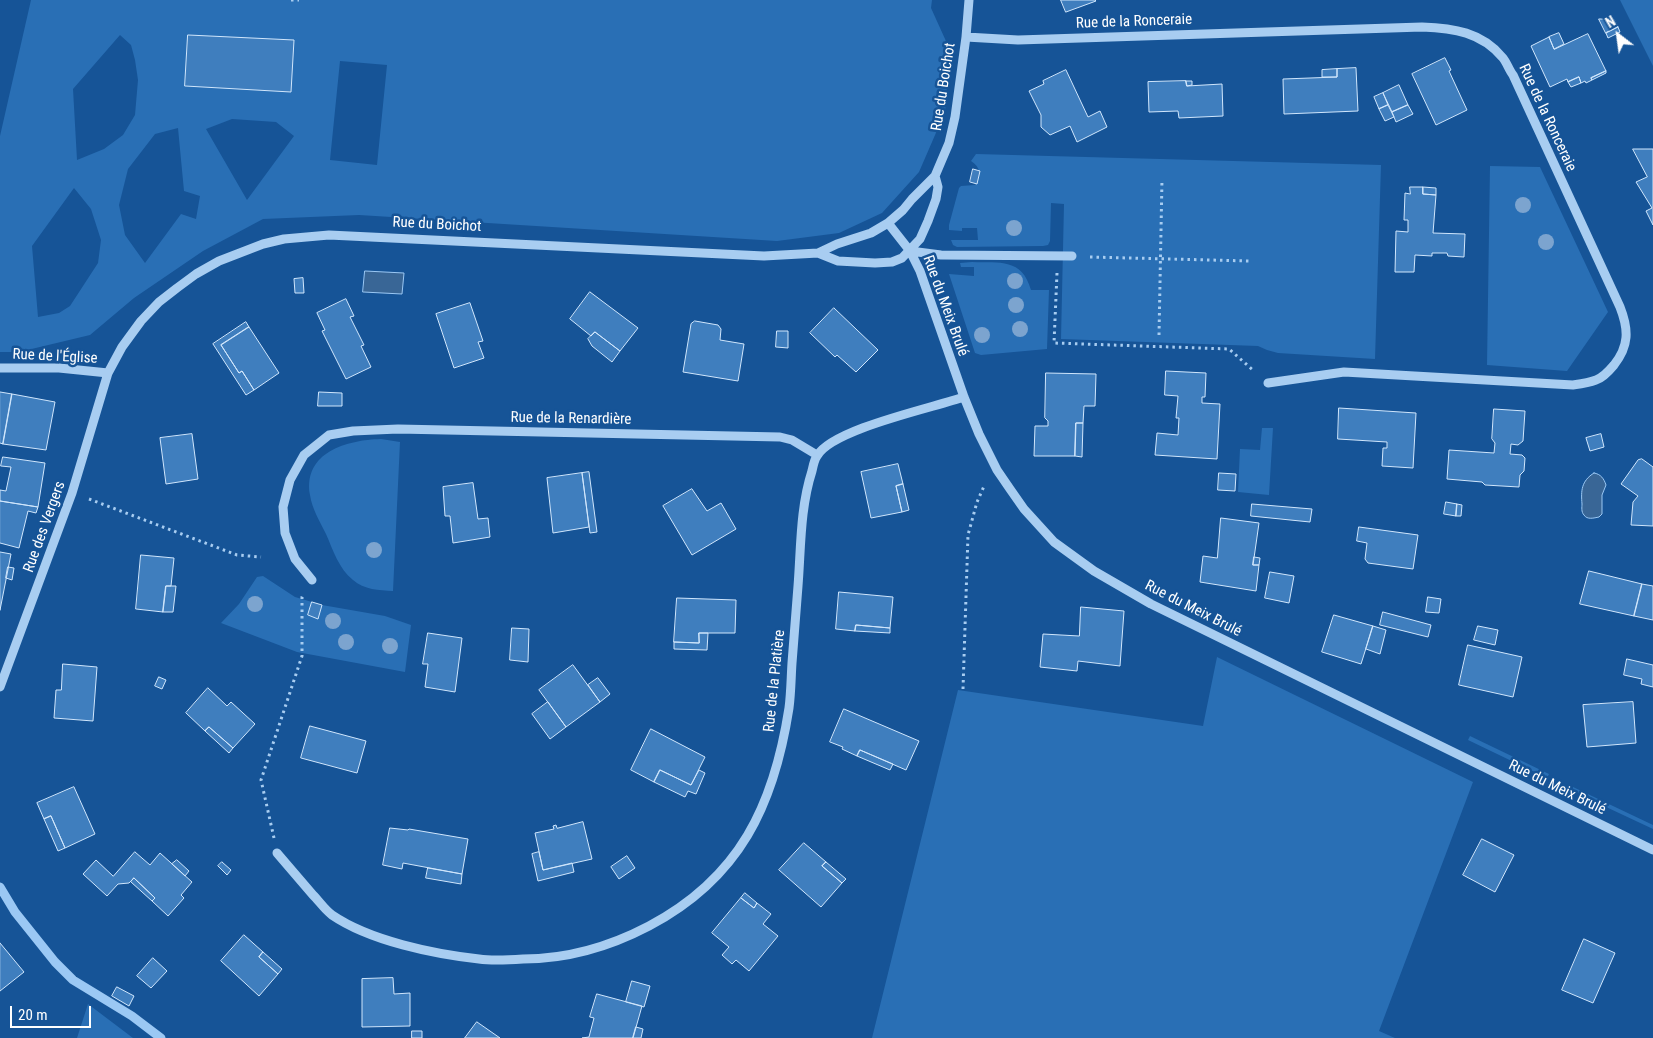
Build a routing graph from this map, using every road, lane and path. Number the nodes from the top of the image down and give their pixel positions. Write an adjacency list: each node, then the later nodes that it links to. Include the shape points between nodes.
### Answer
1 (292, 0): 2 (path)
2 (300, 0)
3 (969, 0): 4 (street, Rue du Boichot)
4 (966, 37): 5 (street, Rue du Boichot, via 955,117 949,143); 17 (street, Rue de la Ronceraie, via 1018,40 1422,26 1460,30 1490,46 1503,58 1625,319 1626,344 1611,370 1598,380 1572,385 1344,372)
5 (935, 176): 7 (street, Rue du Boichot); 8 (street, Rue du Boichot, via 938,187 936,199 920,239)
6 (1162, 179): 12 (path)
7 (888, 223): 8 (street, Rue du Meix Brulé); 9 (street, Rue du Boichot)
8 (910, 251): 9 (street, Rue du Boichot, via 892,262 838,261); 10 (street, via 941,255); 18 (street, Rue du Meix Brulé)
9 (818, 253): 16 (street, Rue du Boichot, via 764,256 329,235 284,239 219,261 177,288 141,321)
10 (1058, 256): 11 (street); 17 (path, via 1054,343 1228,349)
11 (1072, 256): 12 (path)
12 (1160, 258): 13 (path); 14 (path)
13 (1249, 261)
14 (1159, 335)
15 (0, 368): 16 (street, Rue de l'Église, via 59,368)
16 (108, 373): 24 (street, Rue des Vergers, via 72,493)
17 (1268, 383)
18 (964, 397): 19 (street, via 860,429 830,443); 20 (street, Rue du Meix Brulé)
19 (817, 456): 23 (street, Rue de la Renardière, via 792,440 780,437 398,430 329,435 304,455 290,480 283,508 285,533 295,559); 27 (street, Rue de la Platière, via 805,498 790,705 779,760 756,821 742,845 697,895 666,917 624,939 582,953 481,960 385,940 330,914)
20 (997, 470): 25 (path, via 984,486 968,535); 26 (street, Rue du Meix Brulé, via 1024,509 1054,542 1122,588)
21 (84, 497): 22 (path, via 237,555)
22 (261, 557)
23 (312, 580): 27 (path, via 302,597 302,656 261,780)
24 (0, 687)
25 (963, 689)
26 (1653, 850)
27 (277, 853)

